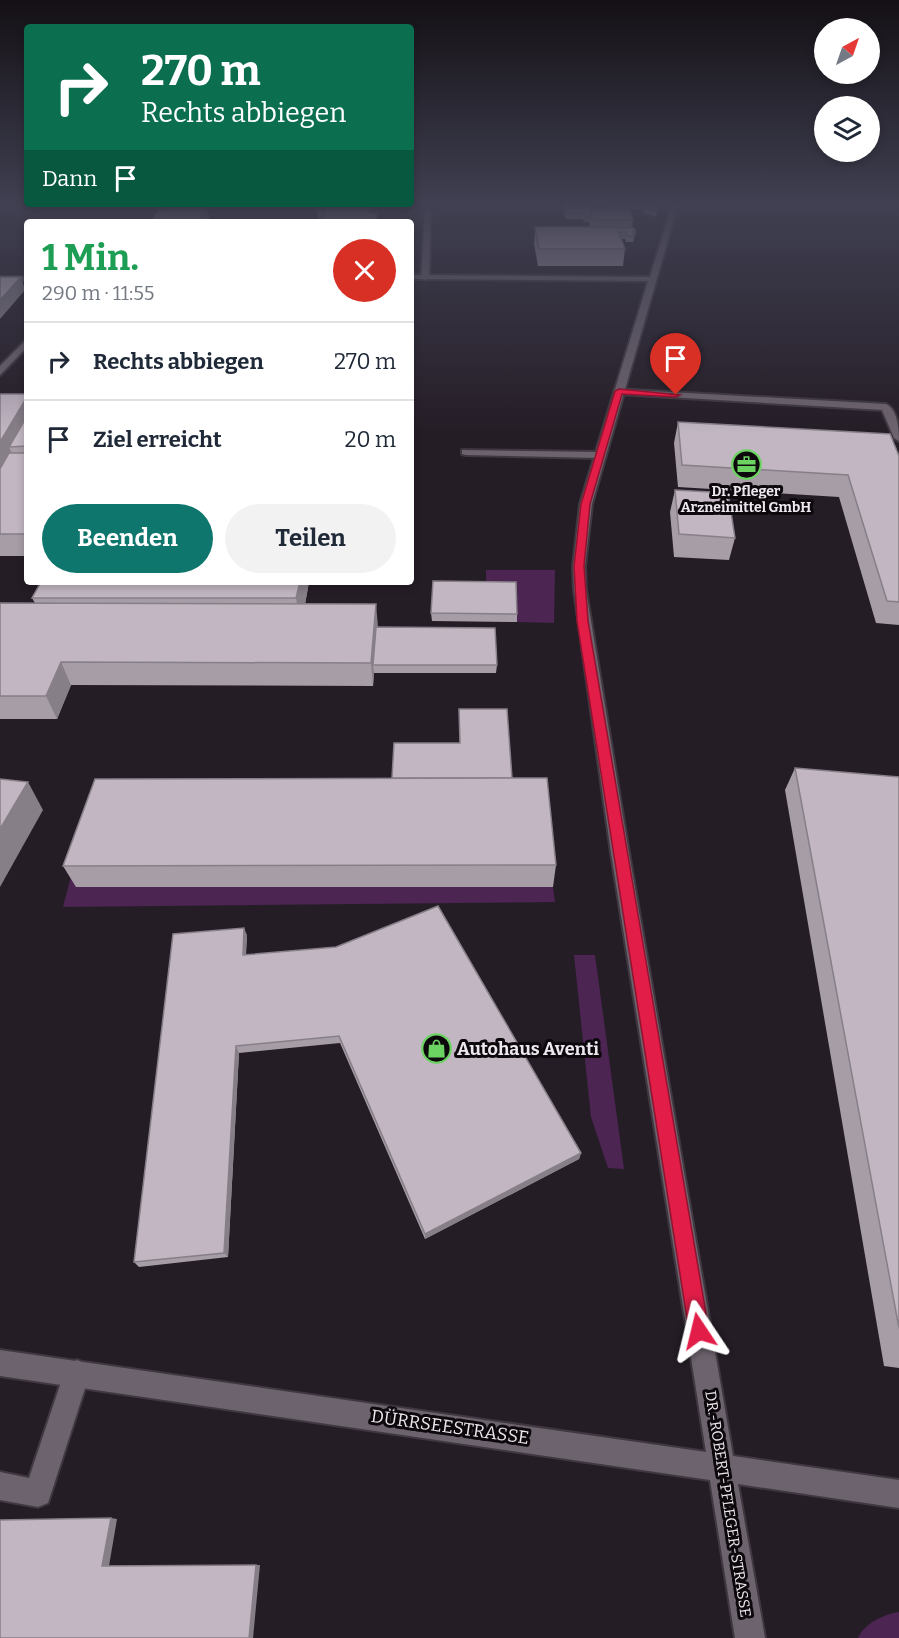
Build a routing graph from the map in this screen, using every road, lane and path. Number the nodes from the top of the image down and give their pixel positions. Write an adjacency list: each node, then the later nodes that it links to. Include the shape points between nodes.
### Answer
1 (651, 281): 4 (street, DR.-ROBERT-PFLEGER-STRASSE)
2 (24, 345): 3 (street)
3 (0, 372)
4 (619, 391): 5 (street, via 886,407); 7 (street, DR.-ROBERT-PFLEGER-STRASSE)
5 (899, 438)
6 (465, 452): 7 (street)
7 (600, 455): 10 (street, DR.-ROBERT-PFLEGER-STRASSE, via 586,504 580,556 582,621)
8 (0, 1363): 9 (street, DÜRRSEESTRASSE)
9 (76, 1373): 10 (street, DÜRRSEESTRASSE); 11 (street, via 38,1493)
10 (721, 1466): 12 (street, DÜRRSEESTRASSE); 13 (street, DR.-ROBERT-PFLEGER-STRASSE)
11 (0, 1486)
12 (899, 1494)
13 (750, 1638)

